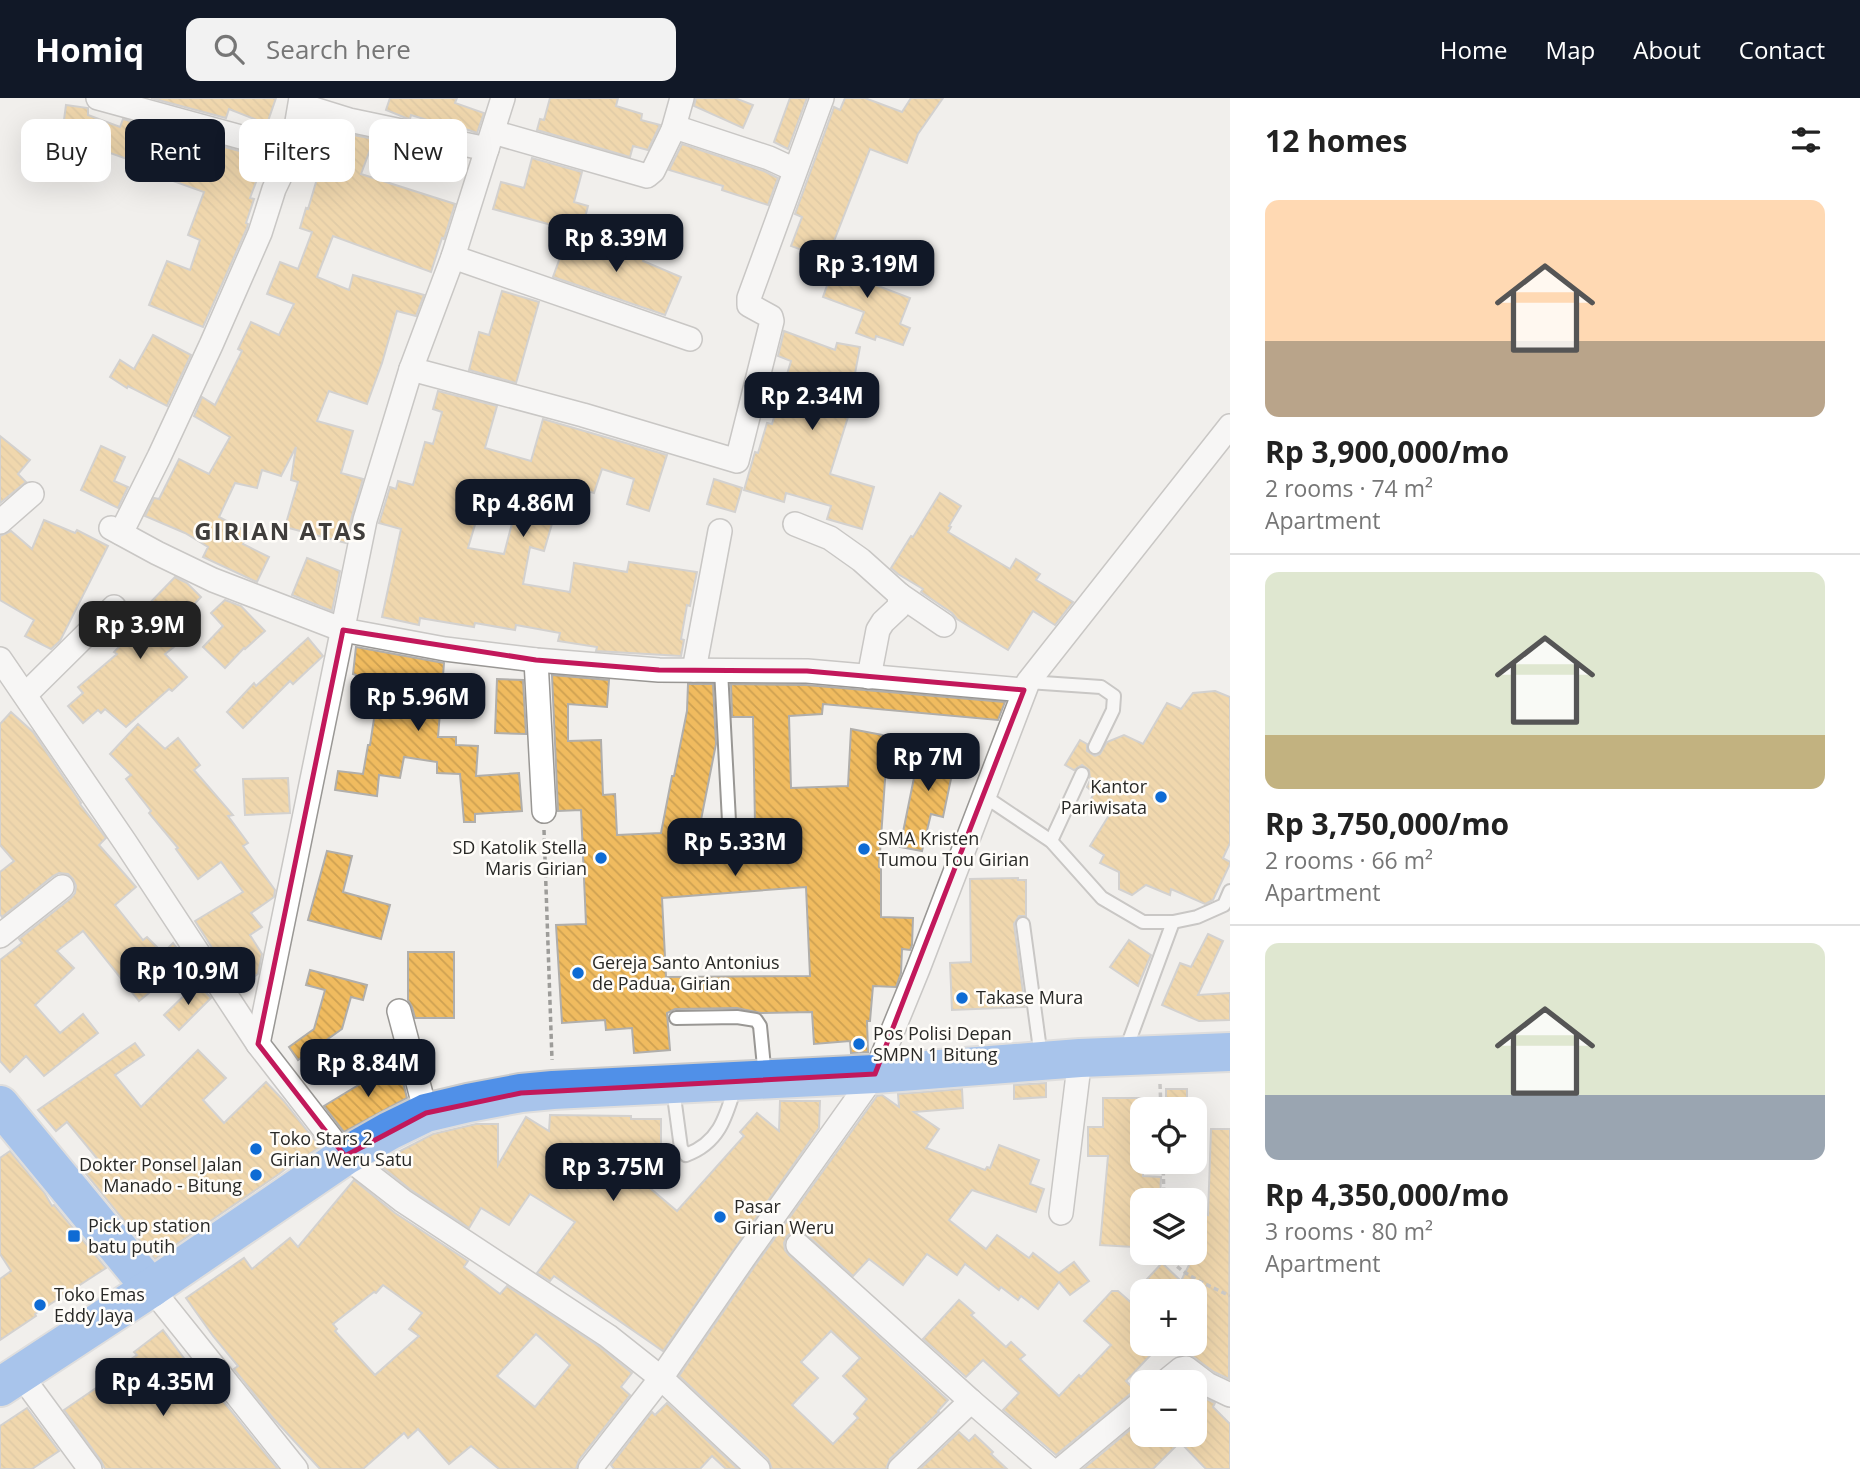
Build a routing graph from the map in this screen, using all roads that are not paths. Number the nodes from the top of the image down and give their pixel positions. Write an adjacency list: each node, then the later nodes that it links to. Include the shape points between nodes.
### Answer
1 (98, 98): 7 (street)
2 (503, 98): 8 (street)
3 (682, 98): 6 (street)
4 (821, 98): 9 (street)
5 (301, 102): 8 (street, via 349,120)
6 (673, 130): 8 (street, via 647,176); 9 (street)
7 (239, 137)
8 (490, 141): 11 (street)
9 (795, 170): 13 (street, via 749,298 749,305 767,313 772,321 737,461)
10 (277, 182): 22 (street, via 235,292 159,457 116,531 213,580)
11 (453, 257): 12 (street); 13 (street)
12 (691, 339)
13 (411, 369): 22 (street, via 365,520)
14 (1230, 426): 28 (street)
15 (32, 494): 16 (street)
16 (0, 522)
17 (795, 524): 19 (street, via 830,538)
18 (720, 531): 25 (street)
19 (900, 595): 21 (street); 27 (street, via 899,607 878,630)
20 (114, 607): 29 (street)
21 (944, 625)
22 (342, 630): 24 (street); 43 (street)
23 (0, 659): 29 (street)
24 (536, 660): 25 (street); 33 (street)
25 (694, 670): 26 (street)
26 (721, 670): 27 (street); 34 (lane)
27 (869, 677): 28 (street)
28 (1026, 686): 30 (lane, via 1101,687 1114,696 1113,709); 32 (street)
29 (26, 694): 43 (street)
30 (1095, 747)
31 (1082, 774): 35 (lane)
32 (984, 796): 35 (lane); 48 (street)
33 (544, 811)
34 (730, 841)
35 (1051, 841): 38 (lane, via 1102,898 1143,922)
36 (61, 887): 40 (street)
37 (1230, 891): 38 (lane, via 1224,905)
38 (1173, 922): 45 (lane)
39 (1023, 924): 47 (lane)
40 (0, 936)
41 (399, 1012): 52 (street)
42 (676, 1018): 49 (lane, via 737,1017 759,1022)
43 (258, 1044): 53 (street)
44 (1230, 1052): 45 (highway)
45 (1124, 1056): 46 (highway)
46 (1080, 1058): 47 (highway); 54 (street)
47 (1041, 1061): 48 (highway)
48 (875, 1074): 49 (highway); 57 (street)
49 (751, 1081): 50 (highway); 50 (lane, via 708,1144 687,1155 681,1148)
50 (673, 1085): 52 (highway, via 521,1093)
51 (0, 1105): 56 (highway)
52 (426, 1113): 53 (highway)
53 (345, 1156): 56 (highway); 57 (street, via 403,1200 608,1336)
54 (1061, 1213)
55 (798, 1245): 61 (street)
56 (151, 1288): 58 (highway); 64 (street)
57 (661, 1378): 65 (street); 66 (street)
58 (10, 1380): 63 (street)
59 (1207, 1384): 60 (street)
60 (1230, 1395)
61 (971, 1401): 67 (street); 68 (street)
62 (1130, 1412): 69 (street)
63 (90, 1469)
64 (296, 1469)
65 (590, 1469)
66 (758, 1469)
67 (900, 1469)
68 (1050, 1469)
69 (1060, 1469)

